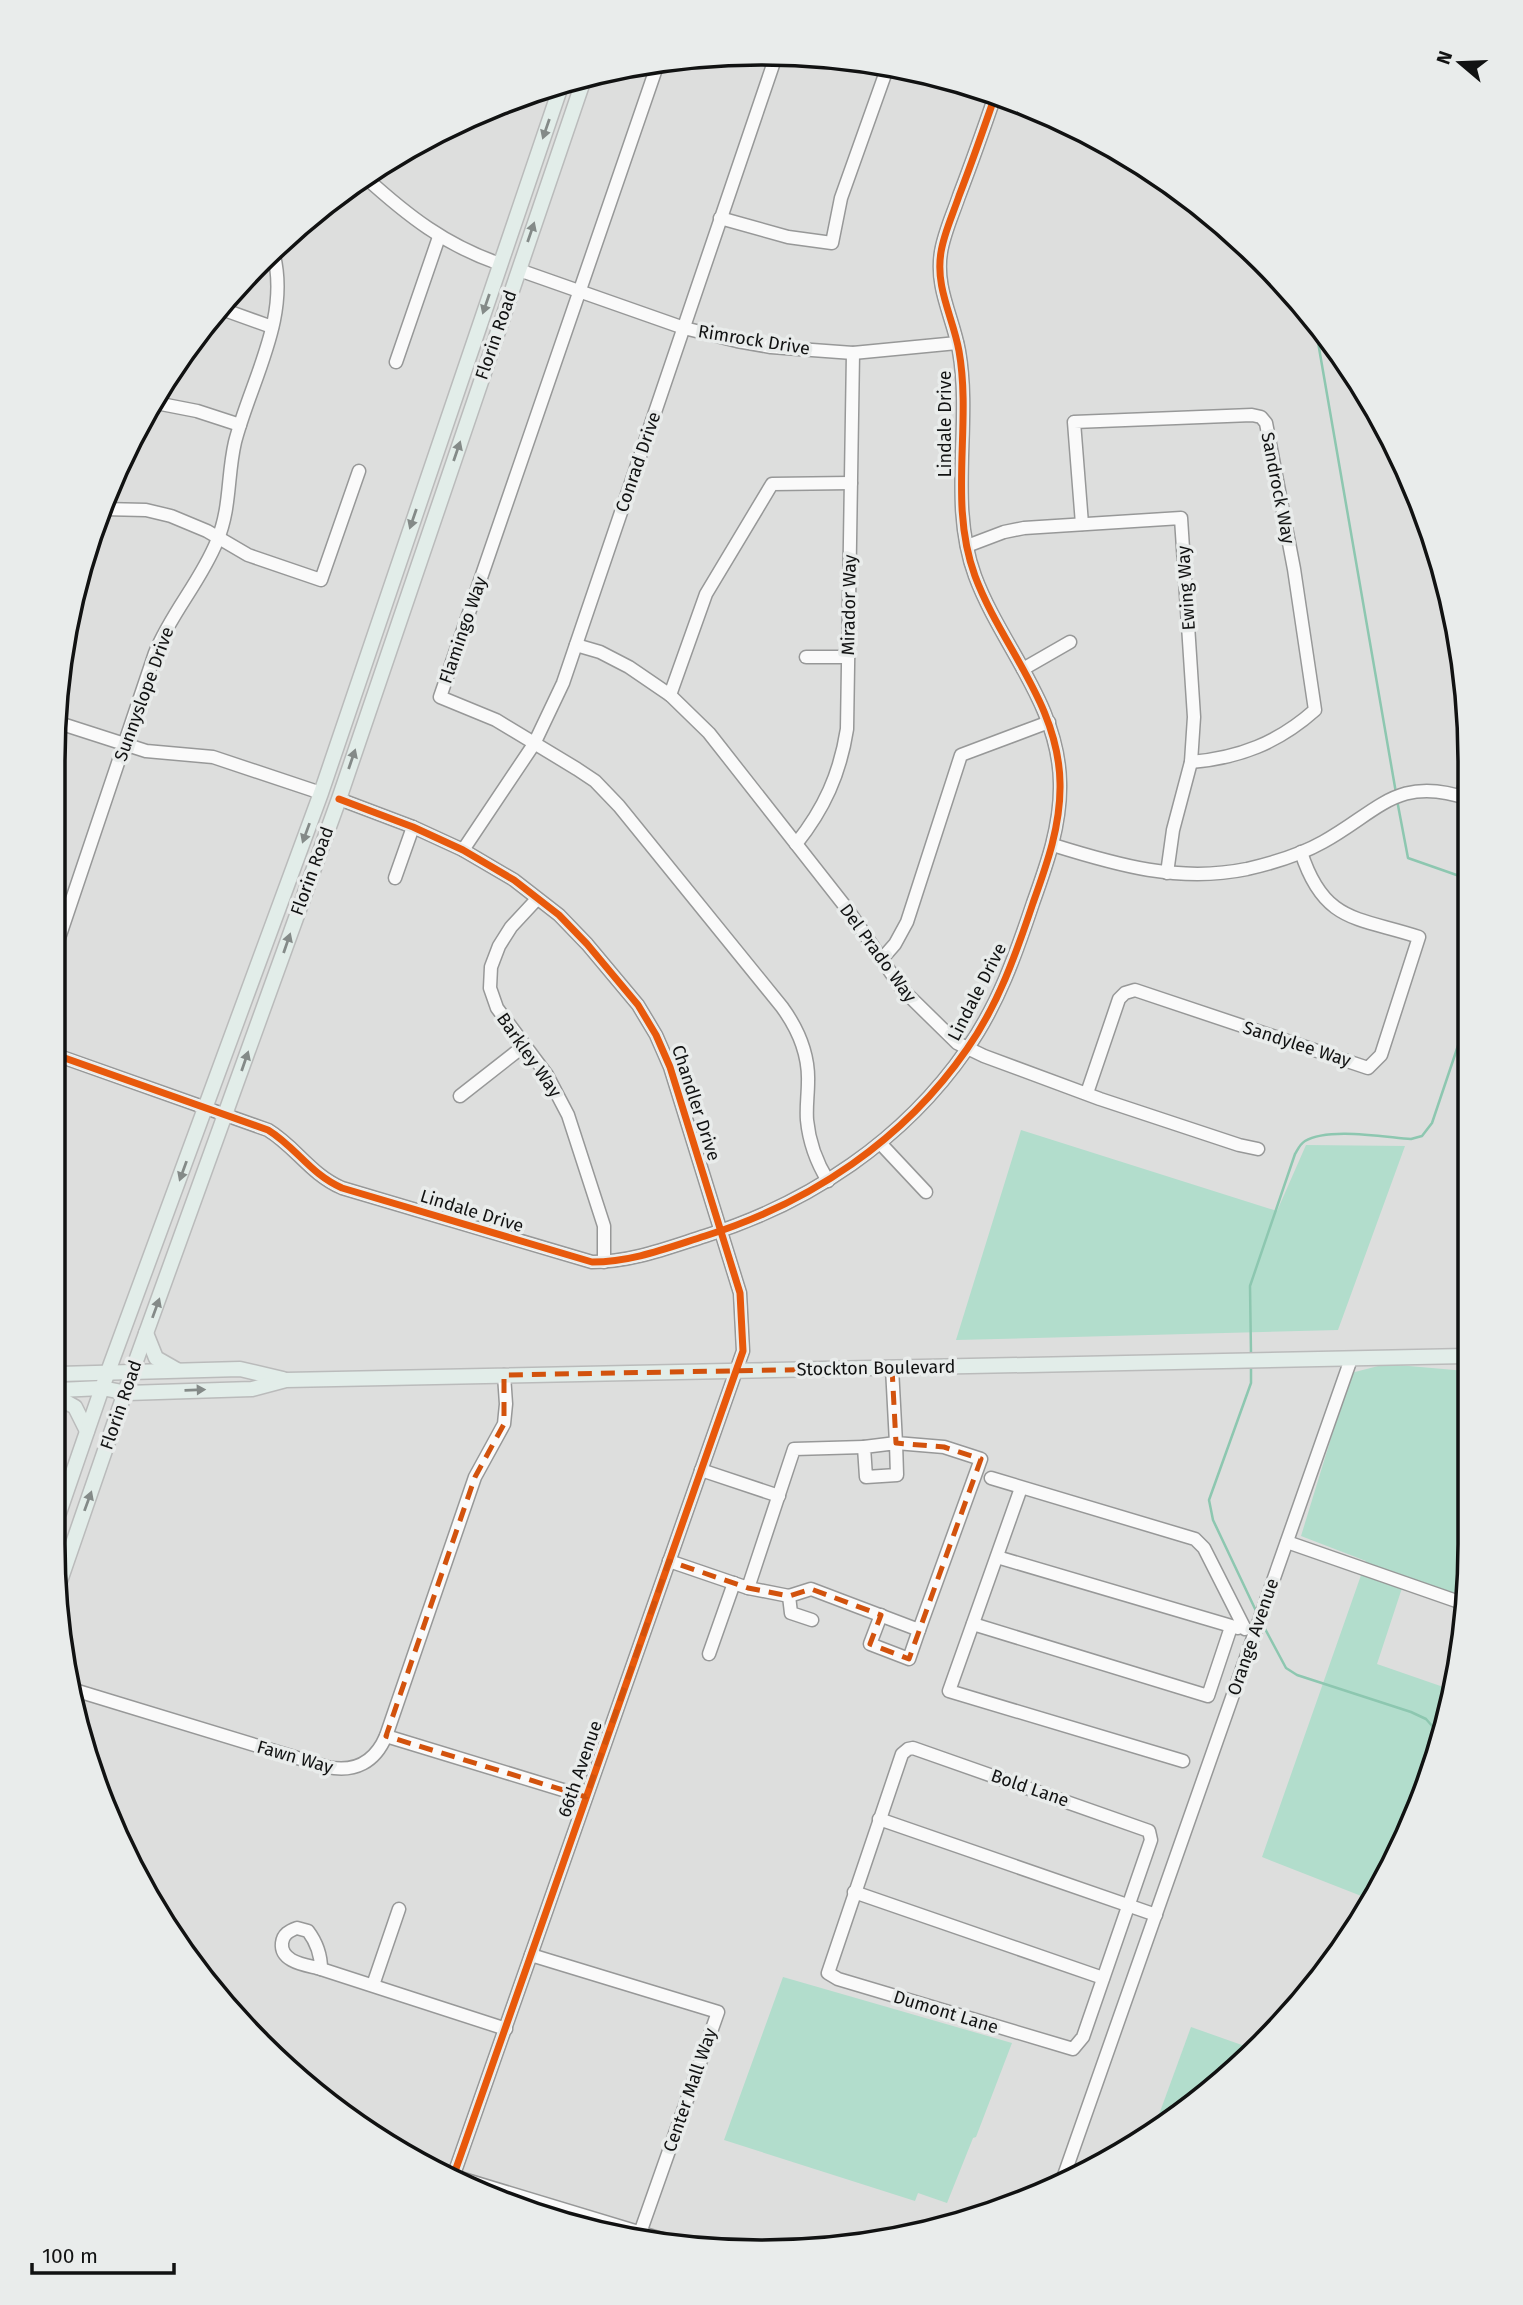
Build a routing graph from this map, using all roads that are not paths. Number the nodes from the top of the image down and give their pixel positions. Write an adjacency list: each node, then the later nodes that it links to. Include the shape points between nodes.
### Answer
1 (773, 65): 8 (street, Conrad Drive)
2 (655, 74): 14 (street, Flamingo Way)
3 (884, 76): 8 (street, via 841,198 832,243 788,237)
4 (581, 88): 13 (main road, Florin Road, one-way to 4)
5 (558, 96): 10 (main road, Florin Road, one-way to 10)
6 (992, 105): 19 (street, Lindale Drive, via 941,254 941,288)
7 (372, 183): 9 (street)
8 (720, 218): 18 (street, Conrad Drive)
9 (439, 237): 12 (street); 21 (street)
10 (509, 239): 12 (main road, Florin Road); 13 (main road)
11 (275, 263): 17 (street, Sunnyslope Drive, via 279,296)
12 (500, 264): 15 (main road); 41 (main road, Florin Road, one-way to 41)
13 (519, 270): 14 (street, Rimrock Drive); 15 (main road, Florin Road)
14 (580, 290): 18 (street, Rimrock Drive); 38 (street, Flamingo Way, via 440,697 496,720)
15 (509, 297): 44 (main road, Florin Road, one-way to 15)
16 (230, 312): 17 (street)
17 (272, 327): 23 (street, Sunnyslope Drive)
18 (684, 328): 20 (street, Rimrock Drive, via 771,347); 31 (street, Conrad Drive)
19 (957, 343): 20 (street, Rimrock Drive); 29 (street, Lindale Drive, via 962,380 961,496)
20 (853, 353): 25 (street, Mirador Way)
21 (396, 362)
22 (163, 404): 23 (street)
23 (240, 425): 28 (street, Sunnyslope Drive)
24 (359, 471): 28 (street, via 321,580 248,555)
25 (851, 483): 33 (street, Mirador Way); 35 (street, via 772,484 706,594)
26 (113, 508): 28 (street, via 159,513)
27 (1082, 524): 29 (street, Ewing Way, via 1014,529); 40 (street, Ewing Way, via 1181,518 1194,693); 40 (street, Sandrock Way, via 1074,422 1252,415 1266,423 1315,710 1261,747)
28 (218, 538): 39 (street, Sunnyslope Drive, via 160,640)
29 (967, 546): 34 (street, Lindale Drive, via 985,599)
30 (1070, 642): 34 (street)
31 (576, 645): 35 (street, Del Prado Way, via 629,667); 38 (street, Conrad Drive)
32 (806, 657): 33 (street)
33 (848, 657): 47 (street, Mirador Way, via 847,729 838,770 822,808)
34 (1023, 668): 36 (street, Lindale Drive)
35 (670, 695): 47 (street, Del Prado Way, via 709,733)
36 (1049, 722): 48 (street, Lindale Drive, via 1060,779); 55 (street, via 961,755 907,922)
37 (66, 725): 39 (street)
38 (534, 744): 49 (street, Conrad Drive); 65 (street, Flamingo Way, via 577,769 611,797 789,1016 807,1064 810,1139)
39 (124, 745): 42 (street, via 213,757); 54 (street, Sunnyslope Drive)
40 (1191, 762): 51 (street, Ewing Way)
41 (329, 769): 42 (main road, Florin Road); 44 (main road)
42 (321, 793): 45 (main road); 61 (main road, Florin Road, one-way to 61)
43 (1458, 795): 50 (street, via 1412,791 1387,800)
44 (339, 799): 45 (main road, Florin Road); 46 (street, Chandler Drive)
45 (329, 823): 62 (main road, Florin Road, one-way to 45)
46 (413, 827): 49 (street, Chandler Drive); 52 (street)
47 (796, 844): 55 (street, Del Prado Way)
48 (1053, 845): 51 (street); 57 (street, Lindale Drive, via 1013,961)
49 (463, 850): 53 (street, Chandler Drive)
50 (1301, 852): 51 (street, via 1227,872); 59 (street, Sandylee Way, via 1319,890 1340,911 1367,924 1419,937 1375,1063 1368,1068 1135,990 1119,999)
51 (1167, 873)
52 (394, 878)
53 (537, 899): 56 (street, Barkley Way, via 504,936 490,978 497,1008); 67 (street, Chandler Drive, via 587,944 656,1035)
54 (65, 920)
55 (881, 960): 57 (street, Del Prado Way, via 919,1008)
56 (525, 1045): 60 (street); 68 (street, Barkley Way, via 568,1115 604,1226)
57 (967, 1049): 59 (street, Del Prado Way); 63 (street, Lindale Drive, via 928,1098)
58 (65, 1058): 61 (street, Lindale Drive)
59 (1087, 1093): 64 (street, Del Prado Way)
60 (460, 1096)
61 (207, 1107): 62 (street, Lindale Drive); 76 (main road, Florin Road, one-way to 76)
62 (226, 1115): 68 (street, Lindale Drive, via 276,1136 313,1172 342,1188 582,1260); 69 (main road, Florin Road, one-way to 62)
63 (881, 1144): 65 (street, Lindale Drive); 66 (street)
64 (1258, 1149)
65 (828, 1181): 67 (street, Lindale Drive, via 779,1208)
66 (926, 1192)
67 (721, 1231): 68 (street, Lindale Drive, via 629,1259); 73 (street, Chandler Drive, via 740,1293 743,1351)
68 (604, 1262)
69 (146, 1333): 74 (main road, via 156,1359); 75 (main road, Florin Road)
70 (1458, 1356): 71 (main road, Stockton Boulevard)
71 (1351, 1359): 72 (main road, Stockton Boulevard); 92 (street, Orange Avenue)
72 (892, 1367): 73 (main road, Stockton Boulevard); 85 (street)
73 (736, 1370): 78 (main road, Stockton Boulevard); 87 (street, 66th Avenue)
74 (178, 1371): 75 (main road, Stockton Boulevard); 79 (main road, Stockton Boulevard, via 240,1368)
75 (132, 1372): 76 (main road, Stockton Boulevard); 82 (main road, Florin Road)
76 (108, 1373): 77 (main road, Stockton Boulevard); 80 (main road, Florin Road)
77 (65, 1374)
78 (504, 1375): 79 (main road, Stockton Boulevard); 108 (street, Fawn Way, via 504,1424 475,1477)
79 (286, 1380): 82 (main road, Stockton Boulevard, one-way to 79, via 251,1389)
80 (102, 1388): 81 (main road, Stockton Boulevard); 82 (main road, Stockton Boulevard); 84 (main road, Florin Road)
81 (65, 1390)
82 (127, 1392): 95 (main road, Florin Road, one-way to 82)
83 (65, 1401): 84 (main road, via 75,1407)
84 (87, 1431): 90 (main road, Florin Road)
85 (896, 1443): 86 (street); 86 (street, via 897,1475 866,1477); 105 (street, via 944,1447 981,1459)
86 (864, 1447): 91 (street, via 794,1450)
87 (701, 1470): 91 (street); 94 (street, 66th Avenue)
88 (991, 1478): 89 (street)
89 (1021, 1488): 93 (street); 104 (street, via 1195,1539)
90 (65, 1495)
91 (779, 1496): 97 (street)
92 (1287, 1542): 99 (street); 104 (street, Orange Avenue)
93 (997, 1557): 102 (street); 103 (street)
94 (669, 1561): 96 (street); 110 (street, 66th Avenue)
95 (65, 1566)
96 (734, 1583): 97 (street); 106 (street)
97 (748, 1588): 98 (street)
98 (789, 1596): 100 (street, via 811,1589); 101 (street, via 791,1613)
99 (1456, 1601)
100 (881, 1615): 105 (street); 105 (street, via 870,1644 909,1659)
101 (812, 1620)
102 (973, 1624): 103 (street, via 1208,1696); 109 (street, via 949,1690)
103 (1231, 1627): 104 (street)
104 (1253, 1628): 115 (street, Orange Avenue)
105 (919, 1630)
106 (709, 1654)
107 (81, 1692): 108 (street, Fawn Way, via 337,1770 367,1762)
108 (386, 1736): 110 (street)
109 (1183, 1762)
110 (586, 1797): 116 (street, 66th Avenue)
111 (879, 1819): 112 (street, Dumont Lane); 113 (street); 113 (street, Bold Lane, via 902,1754 920,1749 1149,1831 1151,1840)
112 (854, 1892): 118 (street); 118 (street, Dumont Lane, via 827,1969 838,1979 1069,2049 1080,2042)
113 (1128, 1906): 115 (street); 118 (street, Dumont Lane)
114 (399, 1909): 119 (street)
115 (1156, 1915): 122 (street, Orange Avenue)
116 (531, 1955): 120 (street, 66th Avenue); 125 (street, Center Mall Way, via 718,2012)
117 (321, 1969): 119 (street)
118 (1103, 1978)
119 (373, 1985): 120 (street)
120 (506, 2029): 121 (street, 66th Avenue)
121 (455, 2169)
122 (1066, 2170)
123 (525, 2198): 124 (street)
124 (604, 2222)
125 (641, 2229)

